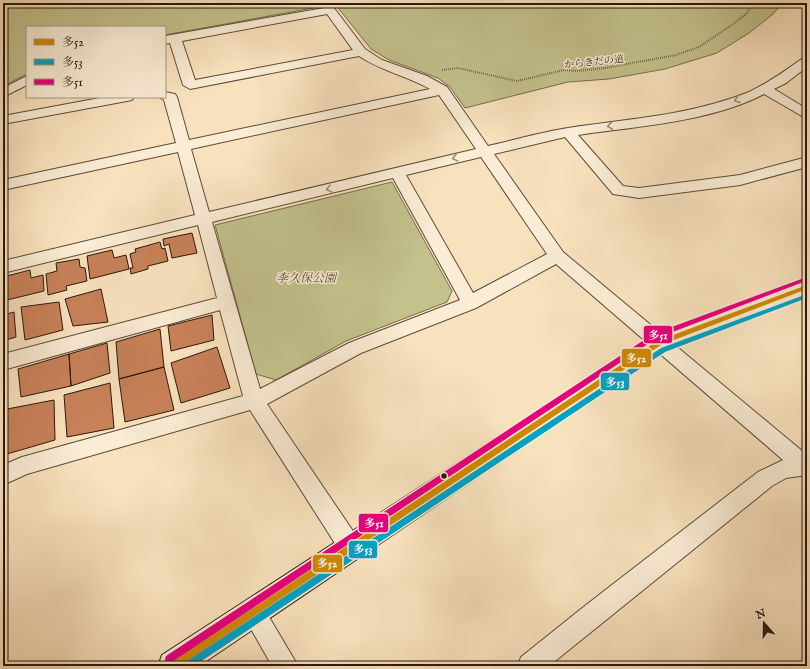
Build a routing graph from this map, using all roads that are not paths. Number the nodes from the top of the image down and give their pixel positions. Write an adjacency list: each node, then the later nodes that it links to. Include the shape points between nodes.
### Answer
1 (170, 39): 2 (street, via 330,10); 2 (street, via 190,85)
2 (360, 52): 6 (street, via 378,63 422,79)
3 (807, 61): 5 (street)
4 (26, 81): 7 (street)
5 (765, 89): 10 (street); 12 (street, one-way to 12, via 735,101 670,118)
6 (442, 90): 13 (street); 14 (street)
7 (3, 93)
8 (166, 96): 13 (street, via 170,97)
9 (122, 98): 11 (street)
10 (807, 115)
11 (3, 120)
12 (568, 132): 14 (street); 15 (street, via 618,190 639,193 740,180)
13 (185, 145): 17 (street); 18 (street)
14 (484, 151): 16 (street, one-way to 16); 19 (street)
15 (807, 162)
16 (397, 172): 18 (street, one-way to 18); 23 (street)
17 (3, 185)
18 (204, 219): 20 (street); 22 (street)
19 (557, 256): 23 (street); 24 (street)
20 (3, 267)
21 (807, 287): 24 (street)
22 (227, 302): 25 (street); 26 (street)
23 (470, 303): 26 (street, via 355,348)
24 (659, 343): 27 (street); 29 (street)
25 (3, 362)
26 (254, 401): 28 (street, via 22,466); 29 (street)
27 (806, 466): 33 (street, via 783,469 765,479)
28 (3, 476)
29 (351, 548): 30 (street)
30 (254, 613): 31 (street); 32 (street)
31 (173, 666)
32 (286, 666)
33 (530, 666)

